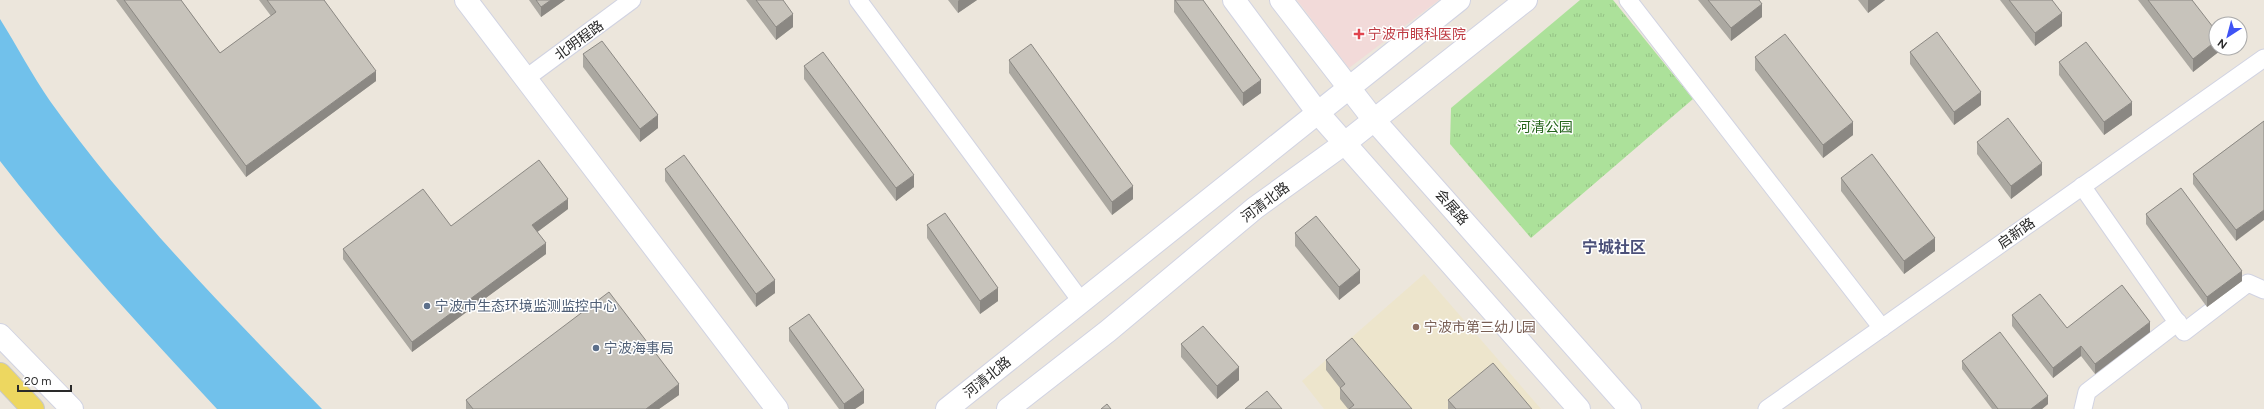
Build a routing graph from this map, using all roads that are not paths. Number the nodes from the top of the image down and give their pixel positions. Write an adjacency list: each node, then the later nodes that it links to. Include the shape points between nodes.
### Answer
1 (466, 0): 10 (street)
2 (632, 0): 10 (street, 北明程路)
3 (858, 0): 17 (street)
4 (1234, 0): 12 (street)
5 (1281, 0): 11 (street, 会展路)
6 (1459, 0): 11 (street, 河清北路)
7 (1526, 0): 13 (street, 河清北路)
8 (1628, 0): 19 (street)
9 (2264, 58): 15 (street, 启新路)
10 (525, 79): 24 (street)
11 (1349, 87): 12 (street, 河清北路); 13 (street, 会展路)
12 (1318, 113): 14 (street); 17 (street, 河清北路)
13 (1374, 120): 14 (street, 河清北路); 28 (street, 会展路)
14 (1344, 143): 26 (street, 河清北路, via 1255,208); 27 (street)
15 (2082, 186): 18 (street); 19 (street, 启新路)
16 (2264, 290): 18 (street, via 2248,283 2184,332)
17 (1081, 302): 25 (street, 河清北路)
18 (2178, 322): 30 (street, via 2087,392)
19 (1882, 328): 29 (street, 启新路)
20 (0, 335): 23 (street)
21 (0, 374): 22 (main road)
22 (33, 409)
23 (72, 409)
24 (777, 409)
25 (947, 409)
26 (1008, 409)
27 (1579, 409)
28 (1630, 409)
29 (1767, 409)
30 (2083, 409)

